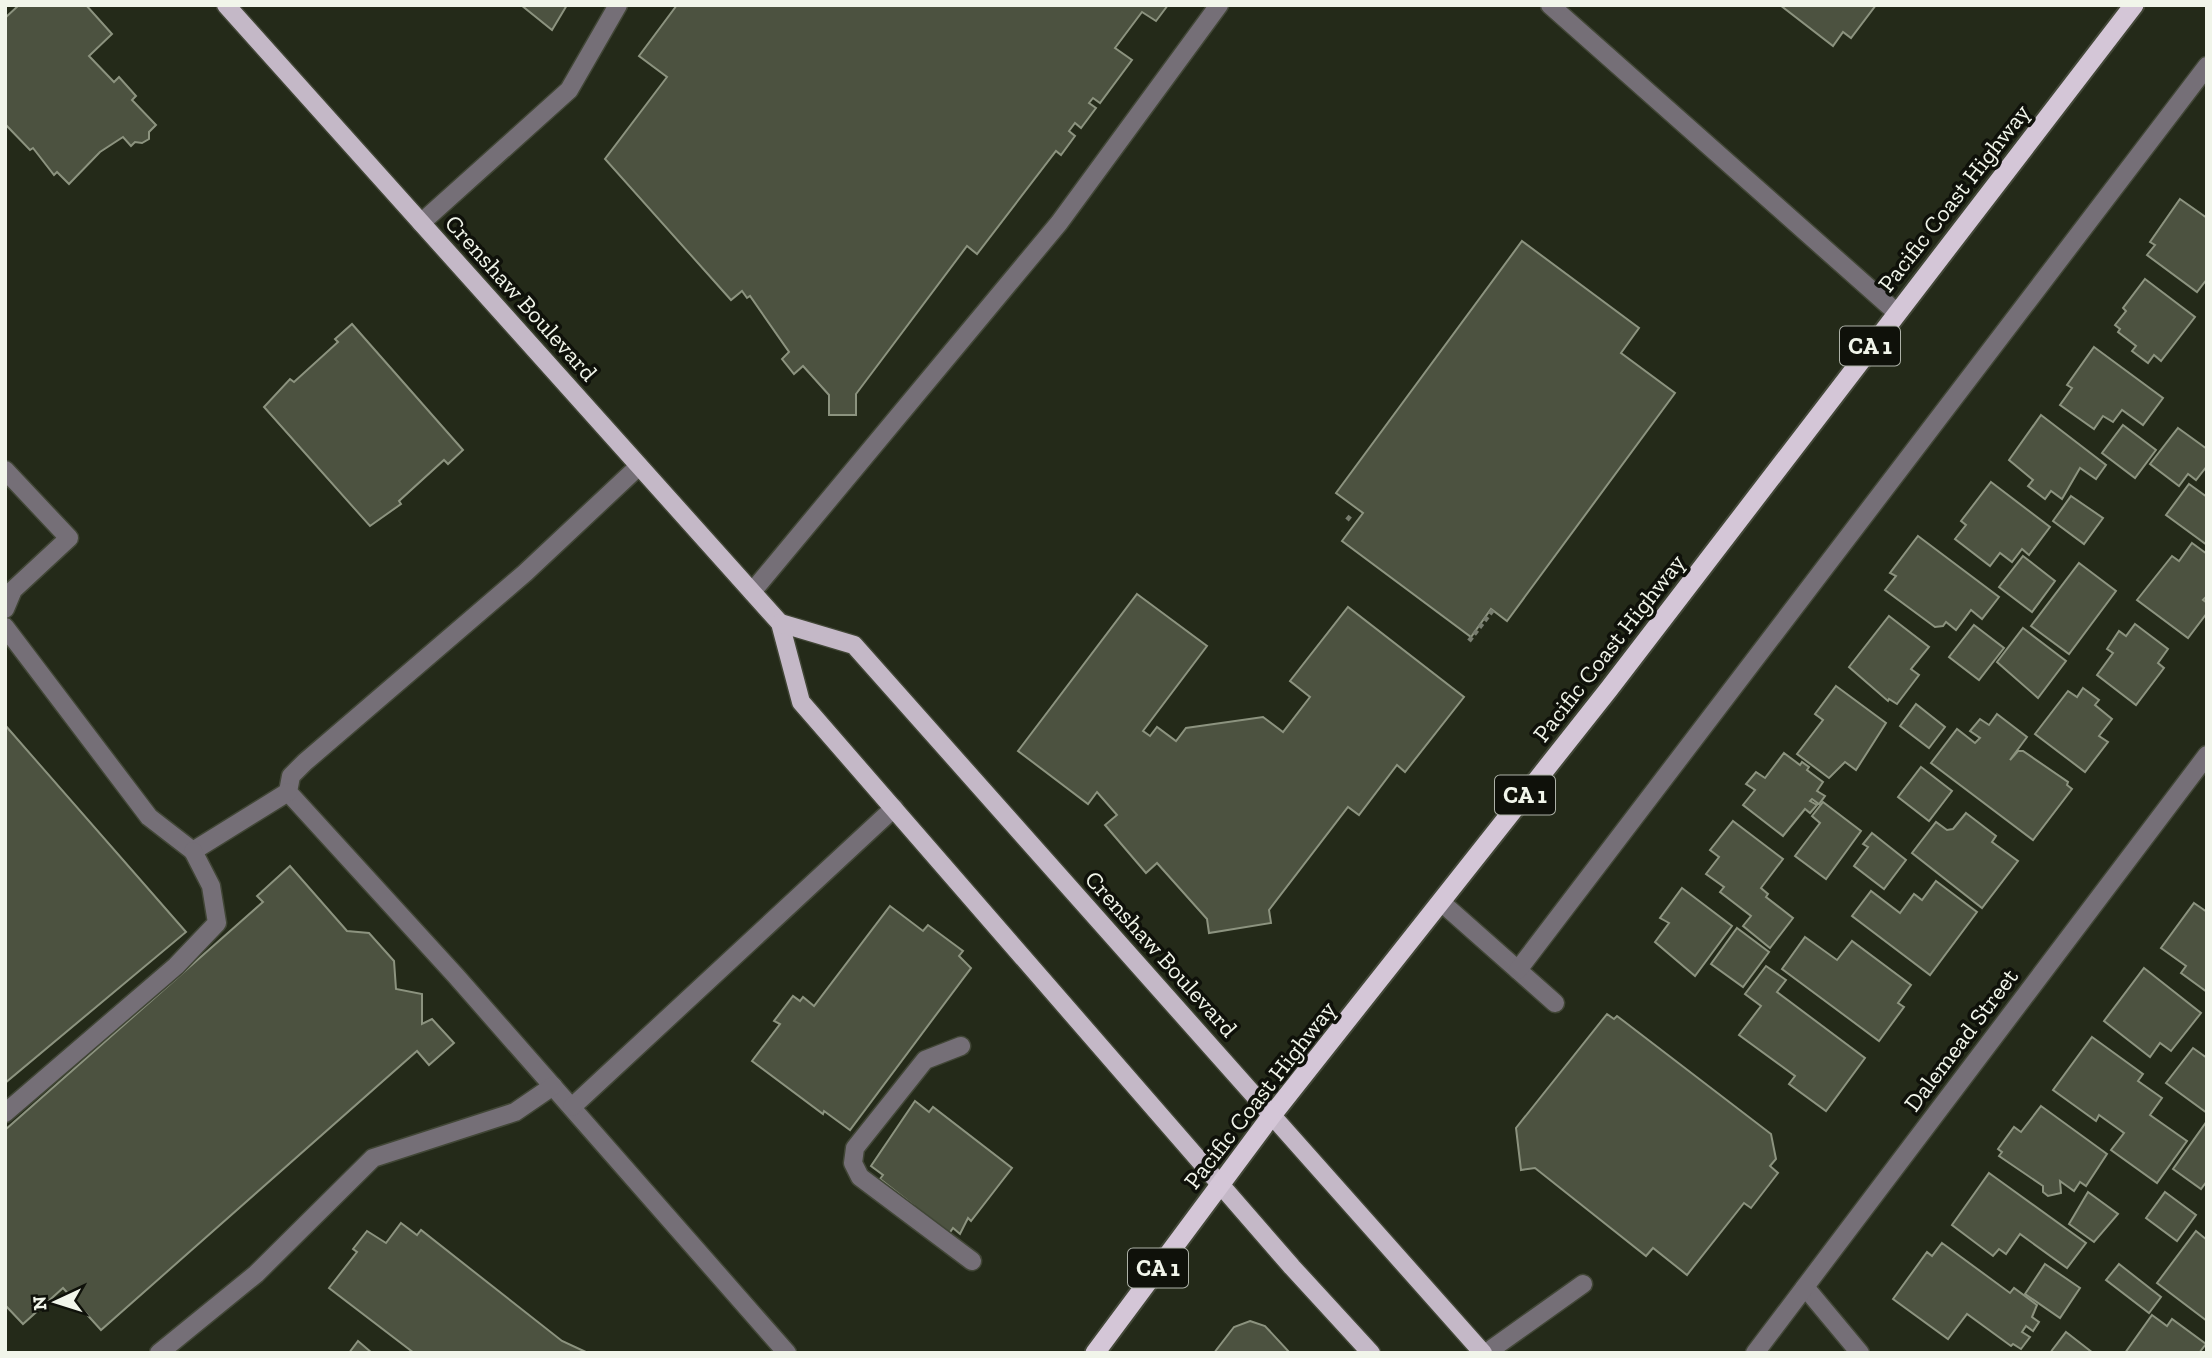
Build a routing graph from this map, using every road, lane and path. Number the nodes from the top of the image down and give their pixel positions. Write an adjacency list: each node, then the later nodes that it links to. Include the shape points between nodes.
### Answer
1 (226, 5): 7 (main road, Crenshaw Boulevard)
2 (618, 5): 7 (street, via 569,90)
3 (1219, 5): 13 (street, via 1051,234)
4 (1550, 5): 8 (street)
5 (2134, 5): 8 (highway, Pacific Coast Highway / CA 1)
6 (2207, 66): 24 (street)
7 (421, 223): 9 (main road, Crenshaw Boulevard)
8 (1896, 312): 23 (highway, Pacific Coast Highway / CA 1)
9 (639, 466): 13 (main road, Crenshaw Boulevard); 20 (street, via 525,573 305,762 291,776)
10 (5, 470): 14 (street, via 69,538 13,590)
11 (1352, 514): 12 (path)
12 (1347, 520)
13 (752, 592): 16 (main road, Crenshaw Boulevard)
14 (5, 609)
15 (1493, 610): 18 (path)
16 (780, 623): 21 (main road, Crenshaw Boulevard, via 801,702); 30 (main road, Crenshaw Boulevard, via 854,645)
17 (5, 627): 22 (street, via 149,817)
18 (1469, 641)
19 (2207, 755): 34 (street, Dalemead Street)
20 (288, 792): 22 (street); 27 (street)
21 (894, 808): 28 (street); 31 (main road, Crenshaw Boulevard)
22 (193, 851): 29 (street, via 211,886 217,923 176,965)
23 (1441, 902): 24 (street); 30 (highway, Pacific Coast Highway / CA 1)
24 (1518, 970): 25 (street)
25 (1555, 1003)
26 (961, 1046): 32 (street, via 925,1060 855,1148 853,1163 860,1177)
27 (552, 1086): 28 (street); 36 (street, via 515,1112 373,1158 256,1274)
28 (572, 1107): 35 (street)
29 (5, 1113)
30 (1272, 1115): 31 (highway, Pacific Coast Highway / CA 1); 39 (main road, Crenshaw Boulevard)
31 (1222, 1184): 37 (highway, Pacific Coast Highway / CA 1); 38 (main road, Crenshaw Boulevard)
32 (972, 1261)
33 (1583, 1284): 39 (street)
34 (1805, 1287): 40 (street, Dalemead Street); 41 (street)
35 (783, 1351)
36 (159, 1353)
37 (1095, 1353)
38 (1371, 1353)
39 (1484, 1353)
40 (1755, 1353)
41 (1860, 1353)

